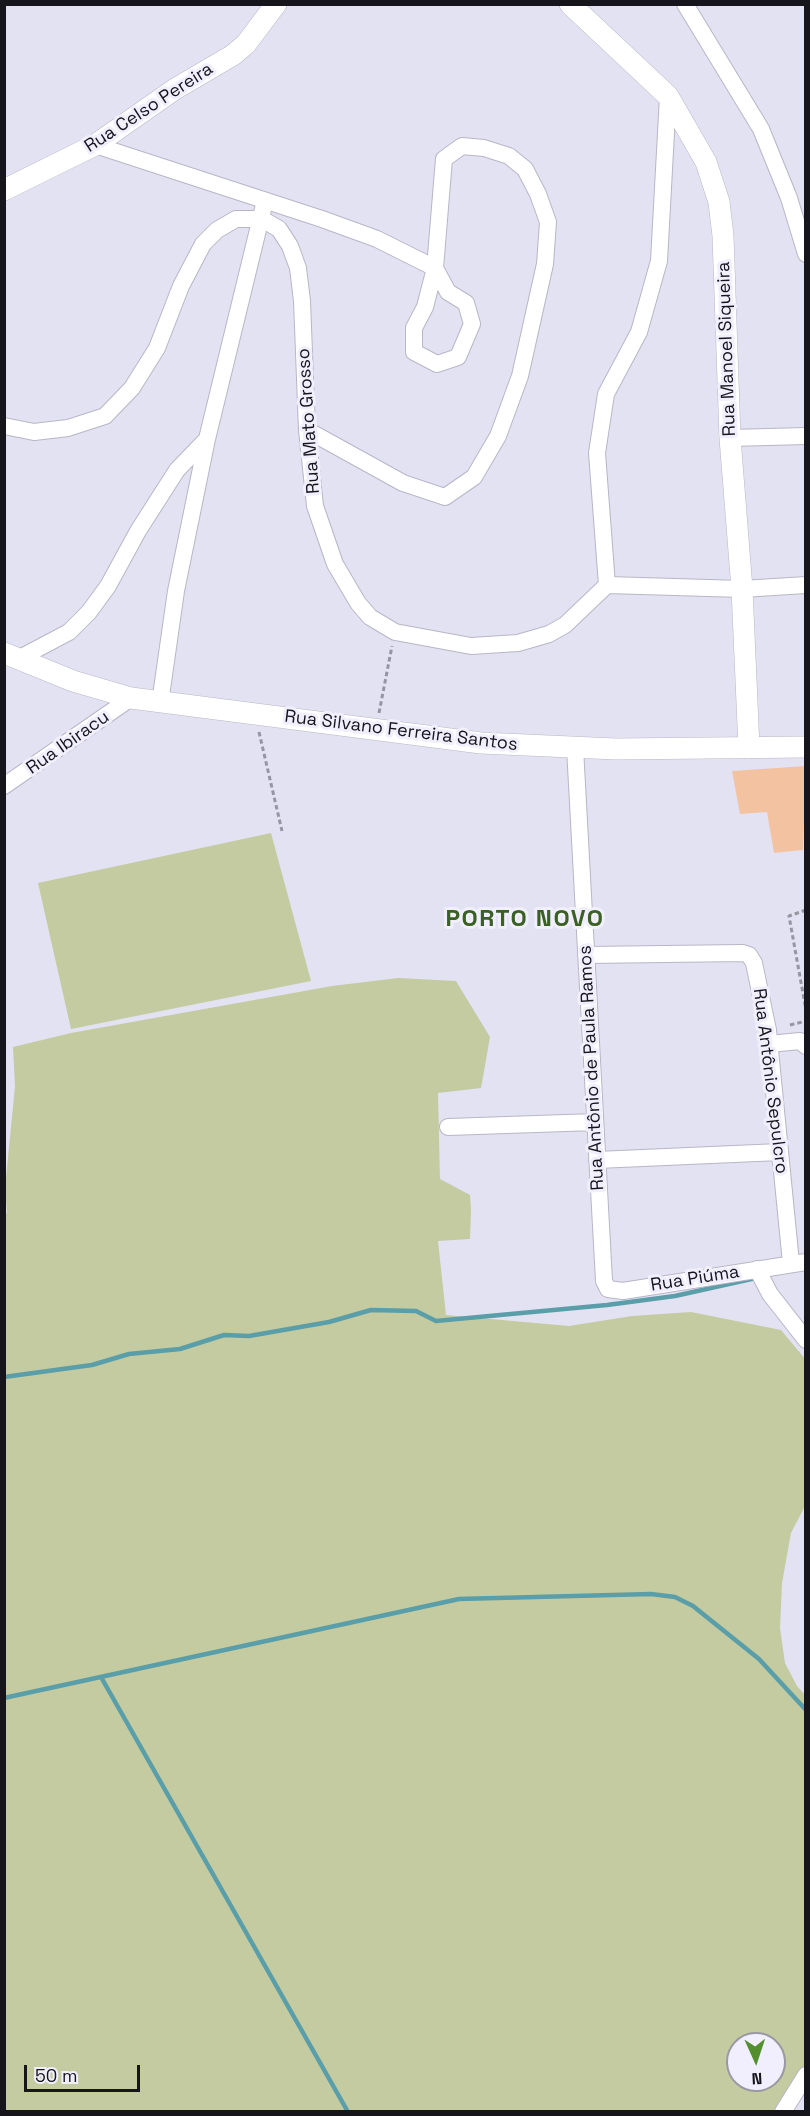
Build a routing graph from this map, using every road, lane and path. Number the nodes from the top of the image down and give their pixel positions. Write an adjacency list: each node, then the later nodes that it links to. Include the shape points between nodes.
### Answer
1 (276, 4): 5 (street, Rua Celso Pereira, via 233,55 175,89)
2 (570, 4): 4 (street, Rua Manoel Siqueira)
3 (685, 4): 9 (street, via 762,129)
4 (668, 96): 14 (street, Rua Manoel Siqueira, via 706,162 719,202); 16 (street, via 659,261 639,332 606,394 597,453)
5 (95, 145): 6 (street, Rua Celso Pereira); 7 (street)
6 (4, 190)
7 (265, 201): 8 (street); 10 (street, via 377,239)
8 (262, 219): 11 (street, via 236,219 203,244 181,286 157,348 132,388 105,416 68,429 34,432); 12 (street, Rua Mato Grosso, via 279,228 298,268); 15 (street)
9 (806, 254)
10 (435, 268): 10 (street, via 448,292 466,303 472,324 458,357 437,364 414,352 414,328 425,307); 12 (street, via 444,159 462,146 509,156 525,169 548,222 545,264 520,376 498,436 474,477 445,497 403,483)
11 (4, 426)
12 (308, 430): 19 (street, Rua Mato Grosso, via 315,506 335,564 370,617)
13 (806, 436): 14 (street)
14 (730, 438): 18 (street, Rua Manoel Siqueira)
15 (207, 439): 20 (street, via 177,470 89,612 69,632); 22 (street, via 176,591)
16 (607, 585): 18 (street); 19 (street, Rua Mato Grosso, via 565,625 518,643 471,646)
17 (806, 585): 18 (street)
18 (742, 590): 27 (street, Rua Manoel Siqueira)
19 (395, 632): 24 (path)
20 (11, 656): 21 (street, Rua Silvano Ferreira Santos, via 73,681)
21 (131, 698): 22 (street, Rua Silvano Ferreira Santos); 28 (street, Rua Ibiracu)
22 (160, 703): 23 (street, Rua Silvano Ferreira Santos)
23 (254, 713): 24 (street, Rua Silvano Ferreira Santos); 29 (path)
24 (376, 729): 26 (street, Rua Silvano Ferreira Santos, via 481,743)
25 (806, 747): 27 (street, Rua Silvano Ferreira Santos)
26 (575, 748): 27 (street, Rua Silvano Ferreira Santos); 31 (street, Rua Antônio de Paula Ramos)
27 (749, 748)
28 (4, 786)
29 (282, 831)
30 (806, 910): 32 (path, via 789,916)
31 (586, 955): 33 (street, Rua Antônio Sepulcro, via 749,955 754,963); 35 (street, Rua Antônio de Paula Ramos)
32 (806, 1010)
33 (769, 1044): 34 (street, via 800,1041); 37 (street, Rua Antônio Sepulcro)
34 (806, 1046)
35 (595, 1122): 36 (street); 38 (street, Rua Antônio de Paula Ramos)
36 (448, 1127)
37 (780, 1152): 38 (street); 39 (street, Rua Antônio Sepulcro)
38 (597, 1160): 41 (street, Rua Antônio de Paula Ramos)
39 (798, 1262): 40 (street, Rua Piúma)
40 (757, 1269): 41 (street, Rua Piúma, via 623,1291 608,1289); 42 (street, via 770,1294)
41 (604, 1281)
42 (806, 1340)
43 (806, 2075): 44 (street)
44 (783, 2112)

